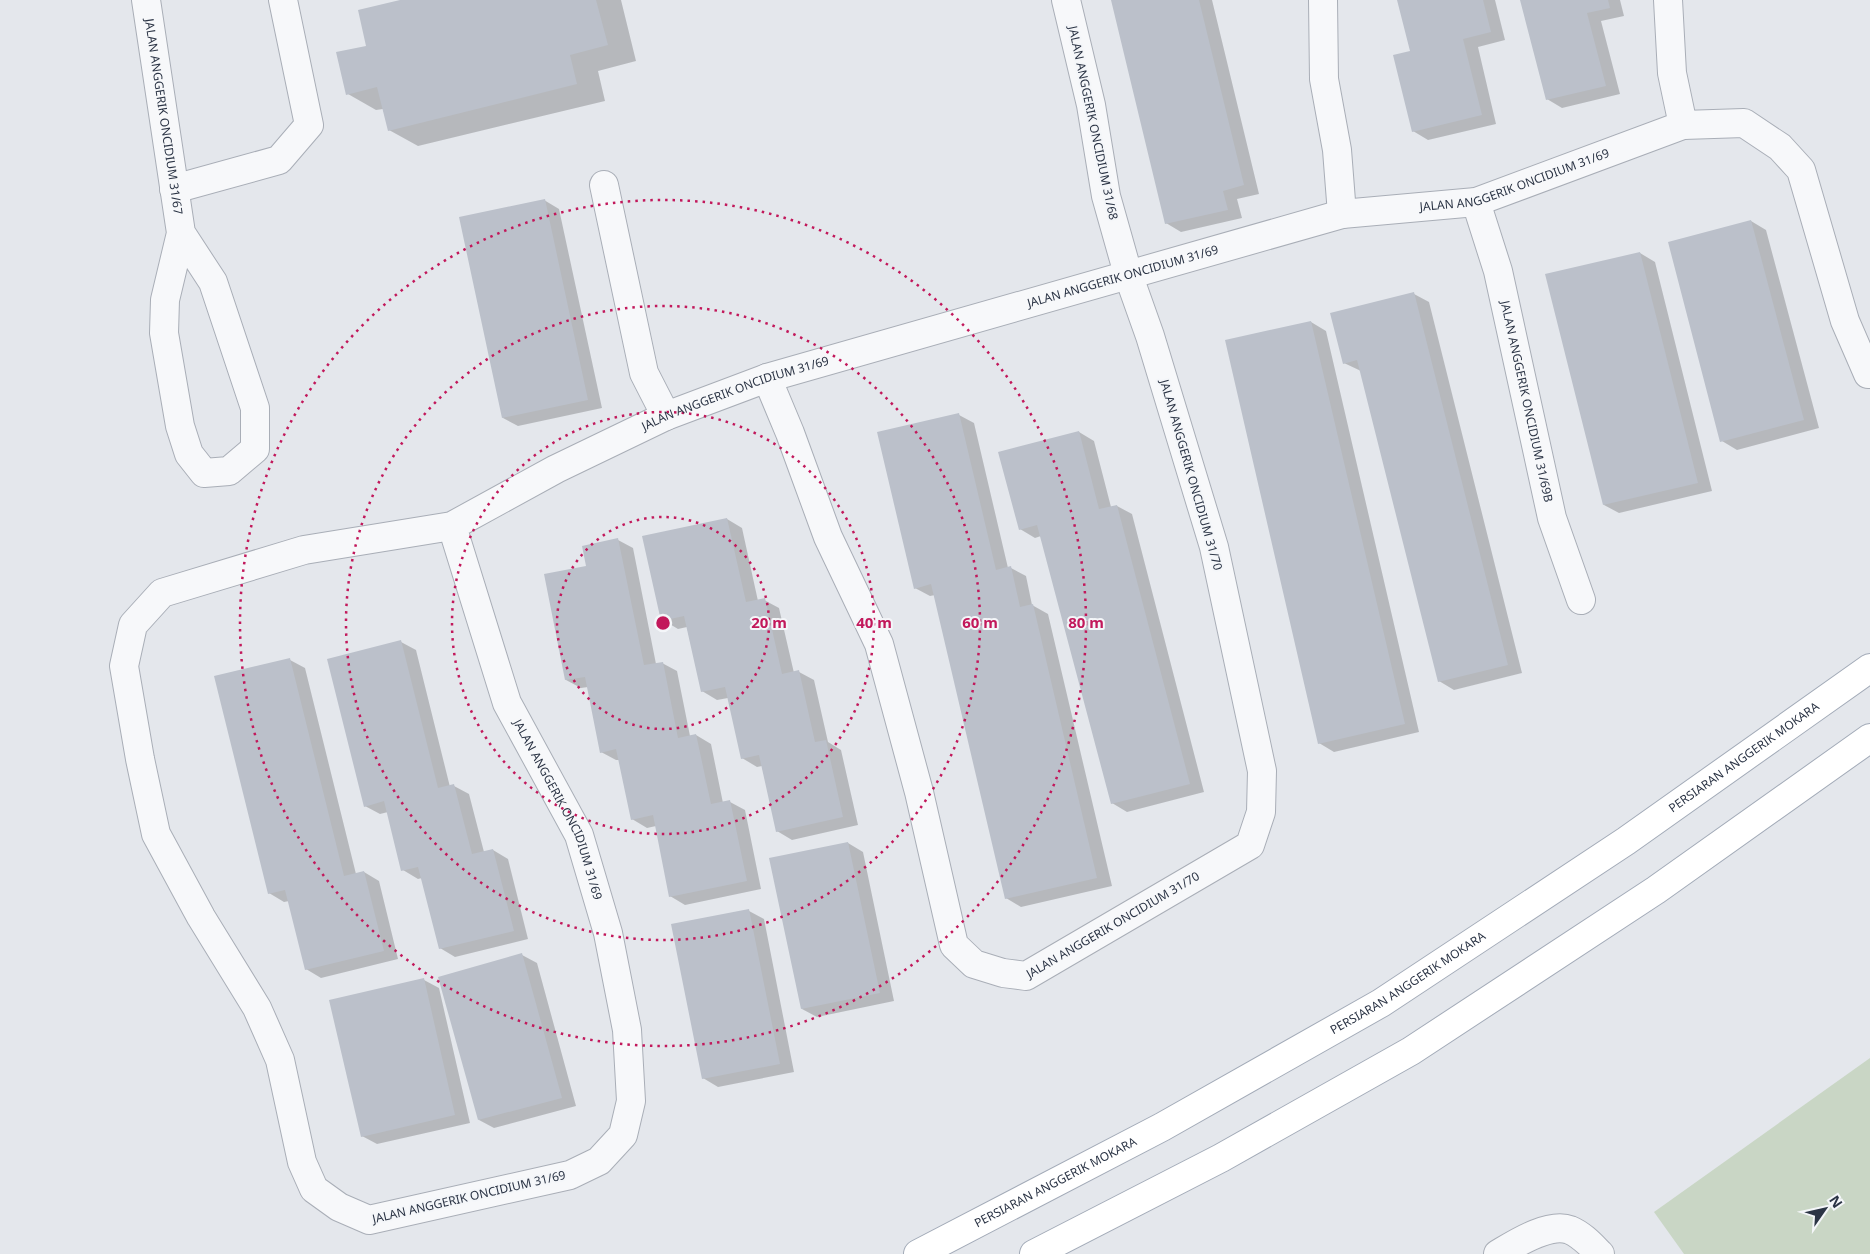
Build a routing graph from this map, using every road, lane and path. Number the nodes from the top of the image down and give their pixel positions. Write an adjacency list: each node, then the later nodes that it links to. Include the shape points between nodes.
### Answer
1 (146, 0): 8 (street, JALAN ANGGERIK ONCIDIUM 31/67)
2 (283, 0): 8 (street, via 309,125 279,160)
3 (1066, 0): 12 (street, JALAN ANGGERIK ONCIDIUM 31/68, via 1091,105 1106,196)
4 (1322, 0): 10 (street, via 1324,80 1336,150)
5 (1668, 0): 6 (street, via 1672,73)
6 (1683, 126): 9 (street, JALAN ANGGERIK ONCIDIUM 31/69); 13 (street, JALAN ANGGERIK ONCIDIUM 31/69, via 1744,124 1780,148 1801,170 1844,321)
7 (604, 185): 15 (street, via 644,373)
8 (174, 189): 11 (street, JALAN ANGGERIK ONCIDIUM 31/67)
9 (1476, 202): 10 (street, JALAN ANGGERIK ONCIDIUM 31/69); 17 (street, JALAN ANGGERIK ONCIDIUM 31/69B, via 1498,271 1552,518)
10 (1342, 214): 12 (street, JALAN ANGGERIK ONCIDIUM 31/69)
11 (181, 232): 11 (street, JALAN ANGGERIK ONCIDIUM 31/67, via 165,300 164,333 180,426 189,454 204,473 229,470 255,449 255,408 213,282)
12 (1128, 274): 14 (street, JALAN ANGGERIK ONCIDIUM 31/69); 14 (street, JALAN ANGGERIK ONCIDIUM 31/70, via 1214,547 1262,771 1261,812 1250,845 1026,976 1003,974 974,964 954,944 879,644 828,537)
13 (1868, 374)
14 (767, 378): 15 (street, JALAN ANGGERIK ONCIDIUM 31/69)
15 (666, 416): 16 (street, JALAN ANGGERIK ONCIDIUM 31/69, via 556,469)
16 (452, 526): 16 (street, JALAN ANGGERIK ONCIDIUM 31/69, via 304,550 162,593 133,625 124,666 156,834 201,917 257,1008 280,1060 302,1162 314,1189 339,1207 369,1220 570,1174 598,1161 623,1135 631,1101 627,1030 610,943 579,835 507,703)
17 (1581, 600)
18 (1870, 668): 20 (main road, PERSIARAN ANGGERIK MOKARA, via 1626,841 1381,1003 1162,1127)
19 (1870, 738): 21 (main road, via 1656,890 1412,1051 1221,1158)
20 (918, 1254)
21 (1034, 1254)
22 (1498, 1254): 23 (street, via 1548,1229 1568,1229 1588,1241)
23 (1600, 1254)

